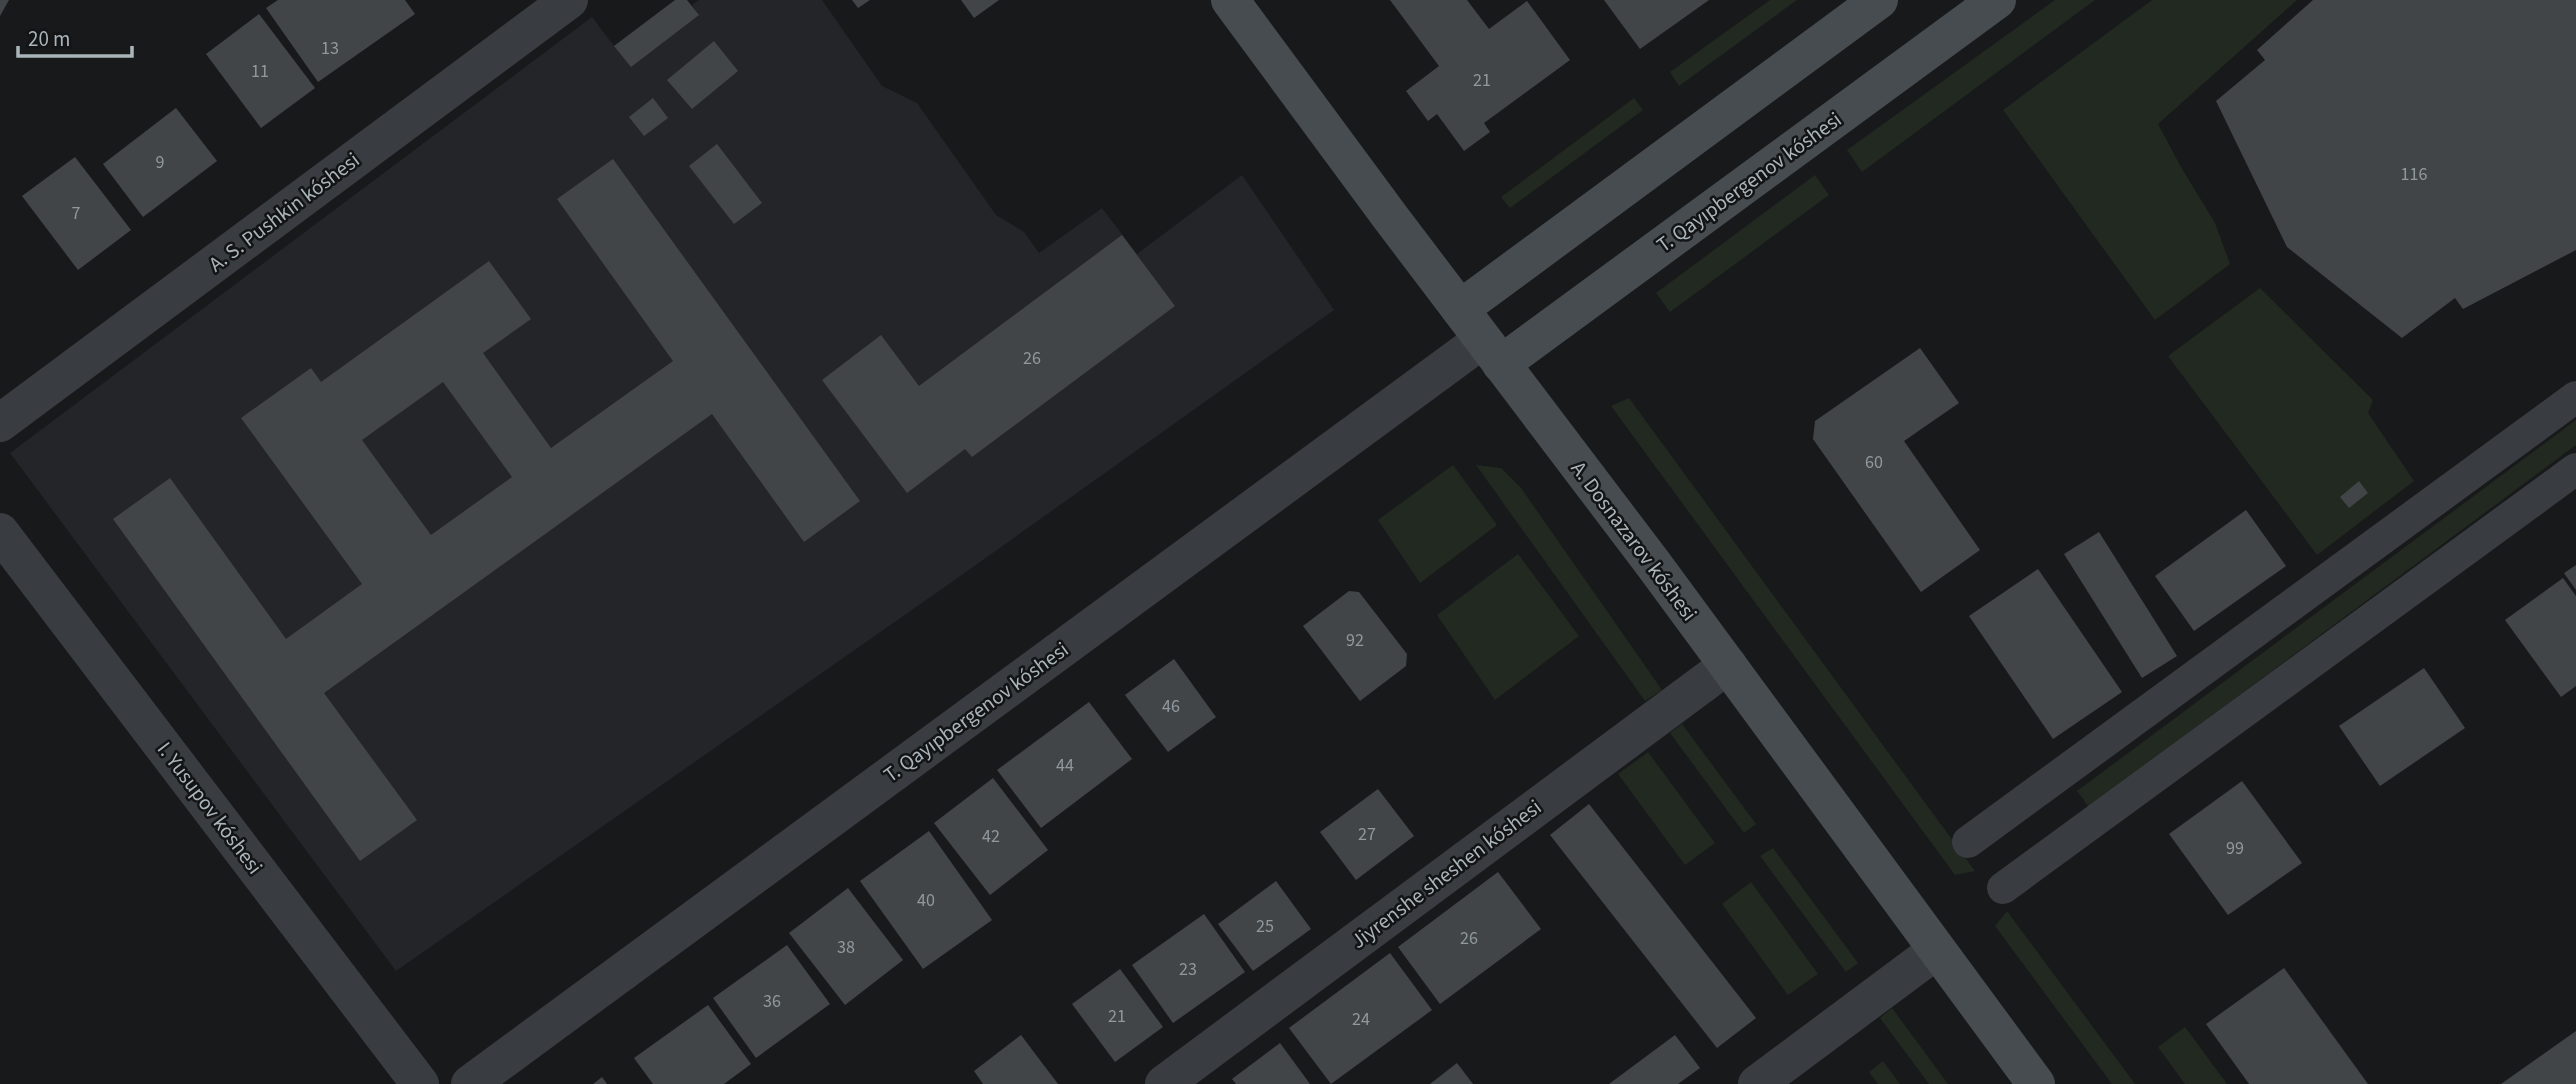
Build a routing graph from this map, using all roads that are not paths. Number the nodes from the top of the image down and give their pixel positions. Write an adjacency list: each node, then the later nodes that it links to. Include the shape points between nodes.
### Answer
1 (569, 0): 8 (street, A. S. Pushkin kóshesi)
2 (1230, 0): 5 (main road, A. Dosnazarov kóshesi)
3 (1879, 0): 5 (main road)
4 (1997, 0): 6 (main road, T. Qayıpbergenov kóshesi)
5 (1460, 309): 6 (main road, A. Dosnazarov kóshesi)
6 (1491, 352): 11 (main road, A. Dosnazarov kóshesi); 16 (street, T. Qayıpbergenov kóshesi)
7 (2576, 397): 12 (street)
8 (0, 423)
9 (2576, 469): 13 (street)
10 (0, 532): 15 (street, I. Yusupov kóshesi)
11 (1728, 665): 14 (main road, A. Dosnazarov kóshesi); 17 (street, Jiyrenshe sheshen kóshesi)
12 (1968, 842)
13 (2003, 888)
14 (1937, 950): 18 (street); 19 (main road, A. Dosnazarov kóshesi)
15 (420, 1084)
16 (470, 1084)
17 (1164, 1084)
18 (1757, 1084)
19 (2036, 1084)

